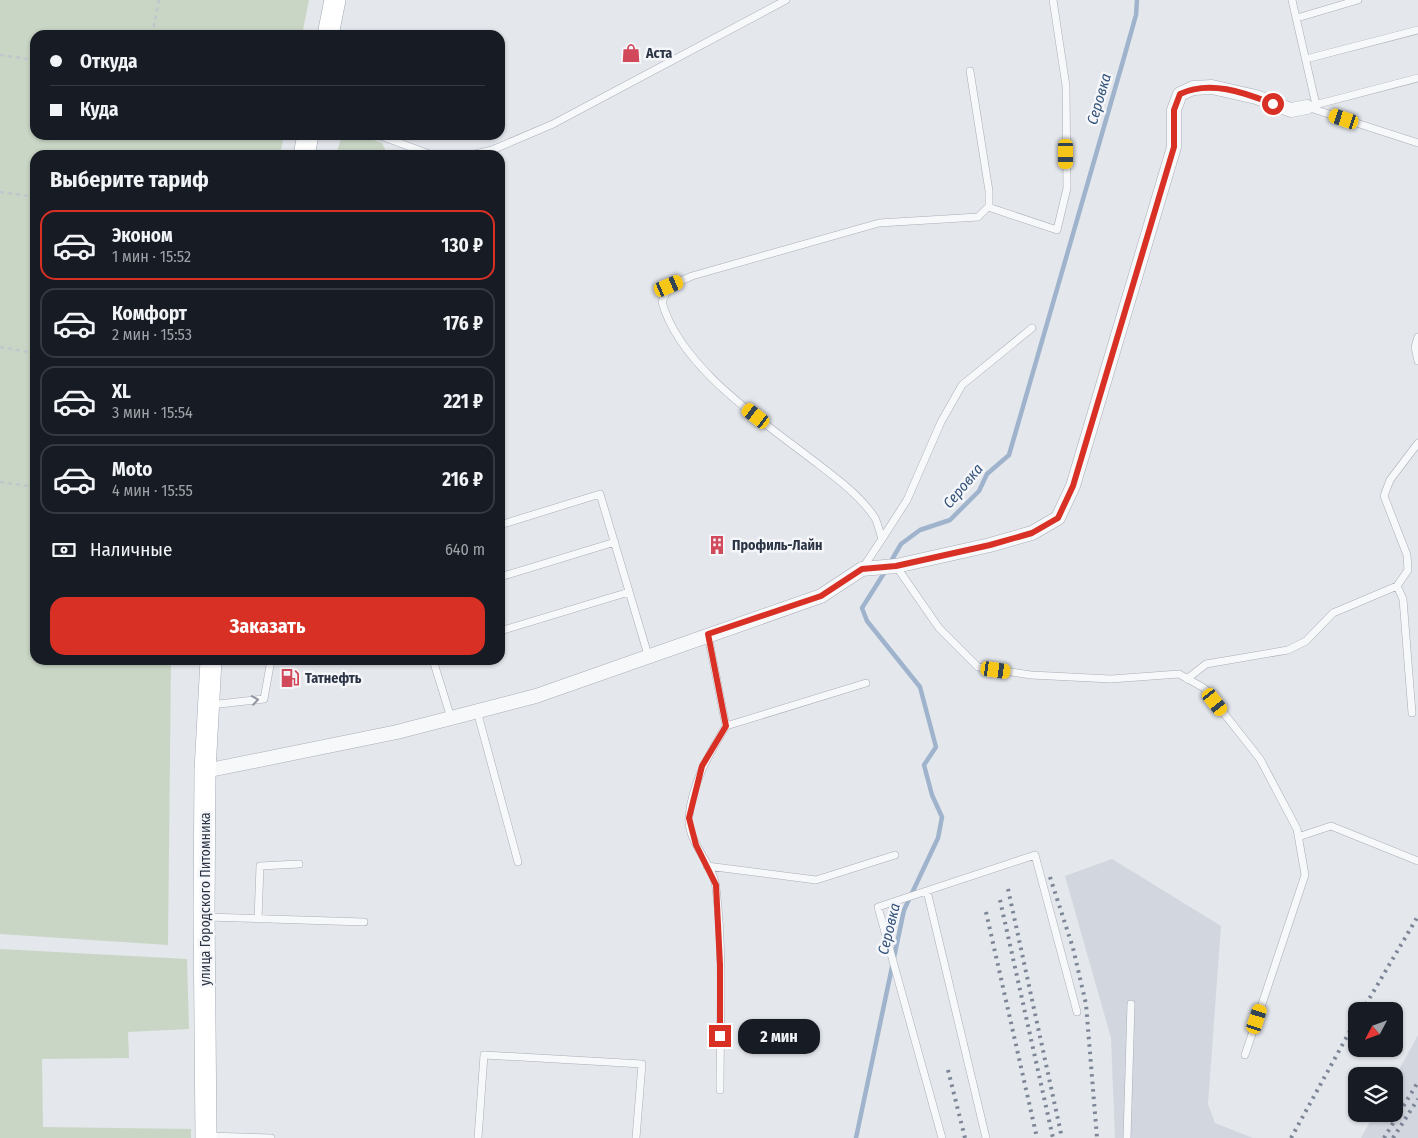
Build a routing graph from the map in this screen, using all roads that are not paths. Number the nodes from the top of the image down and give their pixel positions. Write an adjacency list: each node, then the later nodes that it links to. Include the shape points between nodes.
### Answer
1 (335, 0): 7 (main road)
2 (786, 0): 16 (lane, via 553,124)
3 (1053, 0): 17 (lane, via 1066,86 1067,188 1057,230)
4 (1292, 0): 6 (lane)
5 (1358, 0): 6 (lane)
6 (1297, 18): 9 (lane)
7 (329, 30)
8 (1418, 30): 9 (lane)
9 (1306, 58): 12 (lane)
10 (970, 71): 17 (lane, via 989,191)
11 (1418, 78): 12 (lane)
12 (1311, 106): 14 (lane); 25 (street, via 1291,110 1256,97 1212,87 1193,88 1180,94 1174,110 1174,147 1073,486 1058,518 1032,533)
13 (389, 140): 15 (lane)
14 (1418, 143)
15 (412, 150)
16 (492, 150)
17 (988, 207): 23 (lane, via 978,217 879,223 692,276 669,286 662,302 667,322 688,353 741,404 844,485 875,518)
18 (1032, 328): 23 (lane, via 962,385 941,422 907,500)
19 (1418, 337): 20 (lane, via 1415,347)
20 (1418, 361)
21 (1418, 443): 28 (lane, via 1390,480 1384,496 1406,554 1408,570)
22 (505, 523): 24 (lane, via 600,494)
23 (882, 540): 26 (lane)
24 (614, 542): 27 (lane); 29 (lane)
25 (896, 566): 26 (street); 36 (lane, via 939,628 978,667 1112,679 1179,674)
26 (862, 569): 31 (street, via 821,596)
27 (505, 575)
28 (1397, 586): 36 (lane, via 1333,612 1306,641 1288,650 1206,664); 40 (lane, via 1402,599)
29 (630, 592): 30 (lane); 32 (lane)
30 (505, 629)
31 (708, 634): 32 (street); 42 (lane)
32 (648, 655): 39 (street, via 536,696)
33 (211, 665): 38 (main road, улица Городского Питомника)
34 (270, 665): 38 (lane, one-way to 34, via 264,699)
35 (435, 665): 41 (lane)
36 (1187, 679): 44 (lane, via 1204,688 1260,759 1297,828)
37 (866, 683): 42 (lane)
38 (207, 705): 43 (main road, улица Городского Питомника)
39 (477, 711): 41 (street); 47 (lane)
40 (1412, 713)
41 (451, 718): 43 (street)
42 (726, 726): 49 (lane, via 702,766 689,818 696,845)
43 (205, 771): 51 (main road, улица Городского Питомника)
44 (1298, 836): 46 (lane, via 1331,826); 56 (lane, via 1306,874)
45 (895, 855): 49 (lane, via 816,880)
46 (1418, 861)
47 (518, 862)
48 (299, 864): 52 (lane, via 260,866)
49 (707, 866): 57 (lane, via 716,885)
50 (927, 891): 55 (lane, via 1035,855); 63 (lane, via 878,907); 64 (lane)
51 (204, 916): 52 (lane); 58 (main road, улица Городского Питомника)
52 (258, 918): 53 (lane)
53 (364, 922)
54 (1131, 1004): 65 (lane)
55 (1077, 1012)
56 (1245, 1055)
57 (720, 1090)
58 (206, 1137): 59 (lane)
59 (235, 1137): 60 (lane)
60 (271, 1138)
61 (478, 1138): 62 (lane, via 484,1055 642,1064)
62 (636, 1138)
63 (942, 1138)
64 (986, 1138)
65 (1127, 1138)

